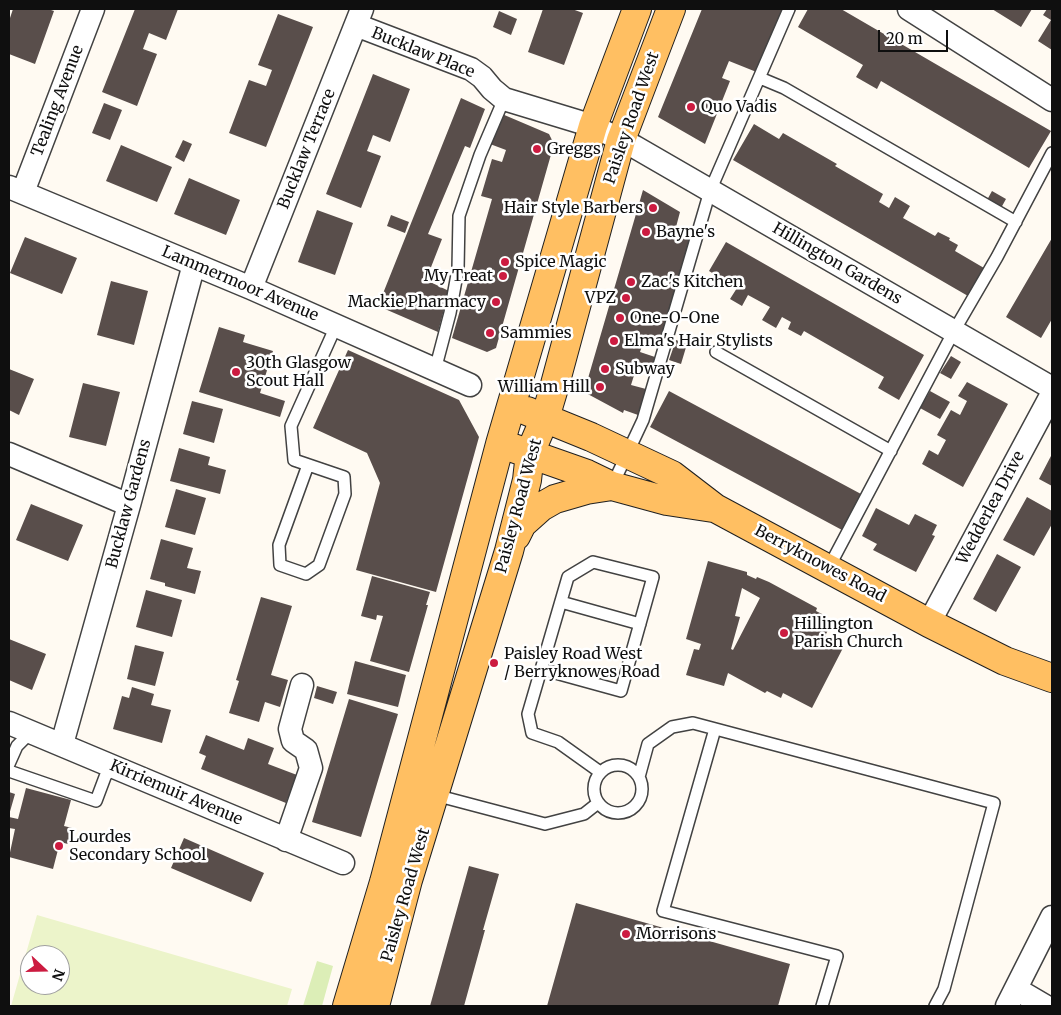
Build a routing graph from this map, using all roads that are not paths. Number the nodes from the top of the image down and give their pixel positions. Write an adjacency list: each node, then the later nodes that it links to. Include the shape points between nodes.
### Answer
1 (93, 9): 13 (street, Tealing Avenue)
2 (637, 9): 10 (main road, Paisley Road West)
3 (671, 9): 11 (main road, Paisley Road West)
4 (788, 9): 7 (lane)
5 (909, 9): 9 (street)
6 (359, 17): 8 (street, Bucklaw Place, via 471,70); 17 (street, Bucklaw Terrace)
7 (760, 78): 14 (lane); 15 (lane, via 784,88)
8 (497, 92): 10 (street, Bucklaw Place); 21 (lane, via 460,216 458,269)
9 (1052, 100)
10 (594, 126): 11 (street, Bucklaw Place); 25 (main road, Paisley Road West)
11 (621, 140): 14 (street, Hillington Gardens); 26 (main road, Paisley Road West)
12 (1052, 153): 15 (lane)
13 (16, 190): 16 (street, Lammermoor Avenue)
14 (710, 191): 19 (street, Hillington Gardens); 32 (lane, via 643,420)
15 (1016, 222): 19 (lane)
16 (194, 264): 17 (street, Lammermoor Avenue); 35 (street, Bucklaw Gardens)
17 (251, 288): 18 (street, Lammermoor Avenue)
18 (336, 326): 21 (street, Lammermoor Avenue); 33 (lane, via 292,426 294,460)
19 (954, 331): 23 (street, Hillington Gardens); 29 (lane)
20 (716, 352): 29 (lane)
21 (435, 370): 22 (street, Lammermoor Avenue)
22 (470, 386)
23 (1052, 388)
24 (1052, 394): 40 (street, Wedderlea Drive)
25 (511, 406): 26 (main road, Berryknowes Road); 28 (main road, Paisley Road West)
26 (545, 418): 27 (main road, Berryknowes Road); 30 (main road, Paisley Road West)
27 (578, 432): 30 (main road, via 549,436); 32 (main road, Berryknowes Road)
28 (500, 444): 30 (main road, Berryknowes Road); 51 (main road, Paisley Road West)
29 (891, 451): 38 (lane)
30 (530, 453): 34 (main road, Berryknowes Road); 37 (main road, Paisley Road West, via 527,480); 51 (main road, via 511,476 443,718)
31 (9, 454): 35 (street)
32 (627, 454): 34 (lane); 36 (main road, Berryknowes Road, via 672,475)
33 (308, 465): 33 (lane, via 344,478 345,494 319,565 306,574 280,566 279,546)
34 (612, 486): 36 (main road, Berryknowes Road, via 667,501); 37 (main road, via 555,499 541,507 522,524)
35 (130, 505): 50 (street, Bucklaw Gardens)
36 (715, 508): 38 (main road, Berryknowes Road)
37 (509, 551): 58 (main road, Paisley Road West)
38 (828, 569): 40 (main road, Berryknowes Road)
39 (561, 602): 41 (lane); 41 (lane, via 568,577 593,562 653,577); 43 (lane)
40 (929, 623): 42 (main road, Berryknowes Road)
41 (640, 624): 43 (lane, via 621,691)
42 (1005, 661): 44 (main road, Berryknowes Road); 46 (main road, Berryknowes Road)
43 (541, 669): 55 (lane, via 528,714 532,734 558,742)
44 (1052, 678)
45 (302, 685): 60 (street, via 290,729 293,741 306,750 312,768)
46 (1052, 692)
47 (9, 723): 49 (street, Kirriemuir Avenue)
48 (715, 729): 56 (lane, via 693,723 672,727 648,744); 66 (lane, via 663,911 837,956); 67 (lane, via 994,804 944,990)
49 (31, 732): 50 (street, Kirriemuir Avenue); 52 (lane, via 17,746)
50 (62, 744): 53 (street, Kirriemuir Avenue)
51 (422, 744): 57 (main road, Paisley Road West)
52 (9, 764)
53 (111, 766): 54 (lane, via 96,801); 60 (street, Kirriemuir Avenue)
54 (9, 771)
55 (600, 772): 56 (lane, via 616,764 625,765); 59 (lane, via 594,782)
56 (639, 776): 59 (lane, via 642,793 634,807 611,812)
57 (409, 789): 58 (street); 64 (main road, Paisley Road West)
58 (435, 794): 59 (lane, via 545,824 584,814); 65 (main road, Paisley Road West, via 408,880)
59 (598, 803)
60 (286, 840): 61 (street, Kirriemuir Avenue)
61 (343, 863)
62 (1052, 918): 63 (street)
63 (1011, 998): 68 (street)
64 (347, 1006)
65 (375, 1006)
66 (822, 1006)
67 (935, 1006)
68 (1046, 1006)

